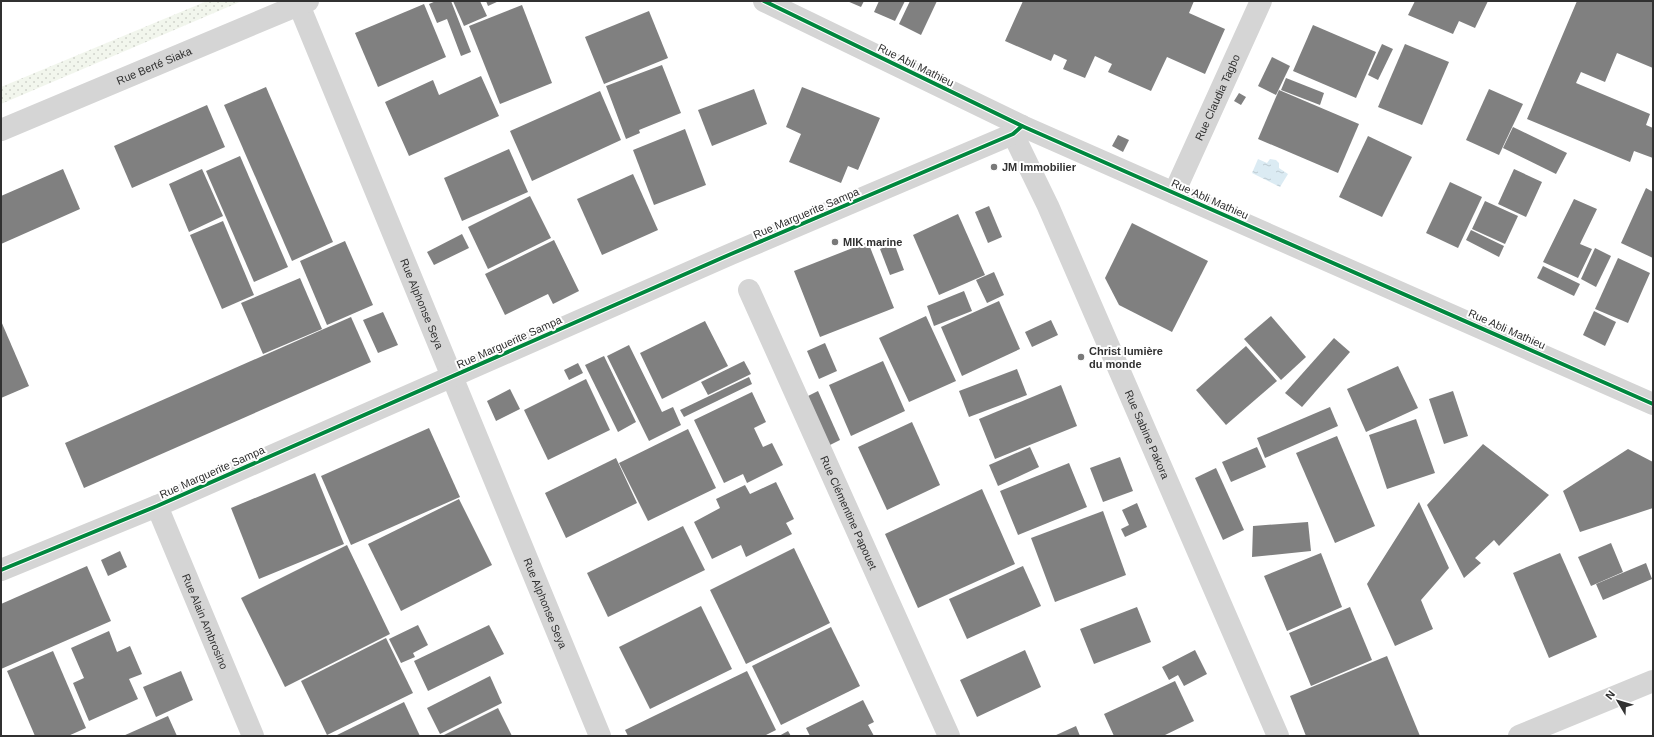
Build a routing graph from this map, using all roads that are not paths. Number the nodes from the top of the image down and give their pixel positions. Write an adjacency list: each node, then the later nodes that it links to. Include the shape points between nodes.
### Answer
1 (764, 1): 5 (street, Rue Abli Mathieu)
2 (1261, 1): 6 (street, Rue Claudia Tagbo)
3 (304, 3): 4 (street, Rue Berté Siaka); 8 (street, Rue Alphonse Seya)
4 (1, 130)
5 (1017, 130): 6 (street, Rue Abli Mathieu); 8 (street, Rue Marguerite Sampa); 16 (street, Rue Sabine Pakora)
6 (1174, 193): 9 (street, Rue Abli Mathieu)
7 (749, 290): 15 (street, Rue Clémentine Papouet)
8 (453, 377): 10 (street, Rue Marguerite Sampa); 14 (street, Rue Alphonse Seya)
9 (1653, 404)
10 (157, 506): 11 (street, Rue Marguerite Sampa); 13 (street, Rue Alain Ambrosino)
11 (1, 570)
12 (1653, 681): 17 (street)
13 (253, 736)
14 (600, 736)
15 (949, 736)
16 (1278, 736)
17 (1519, 736)

